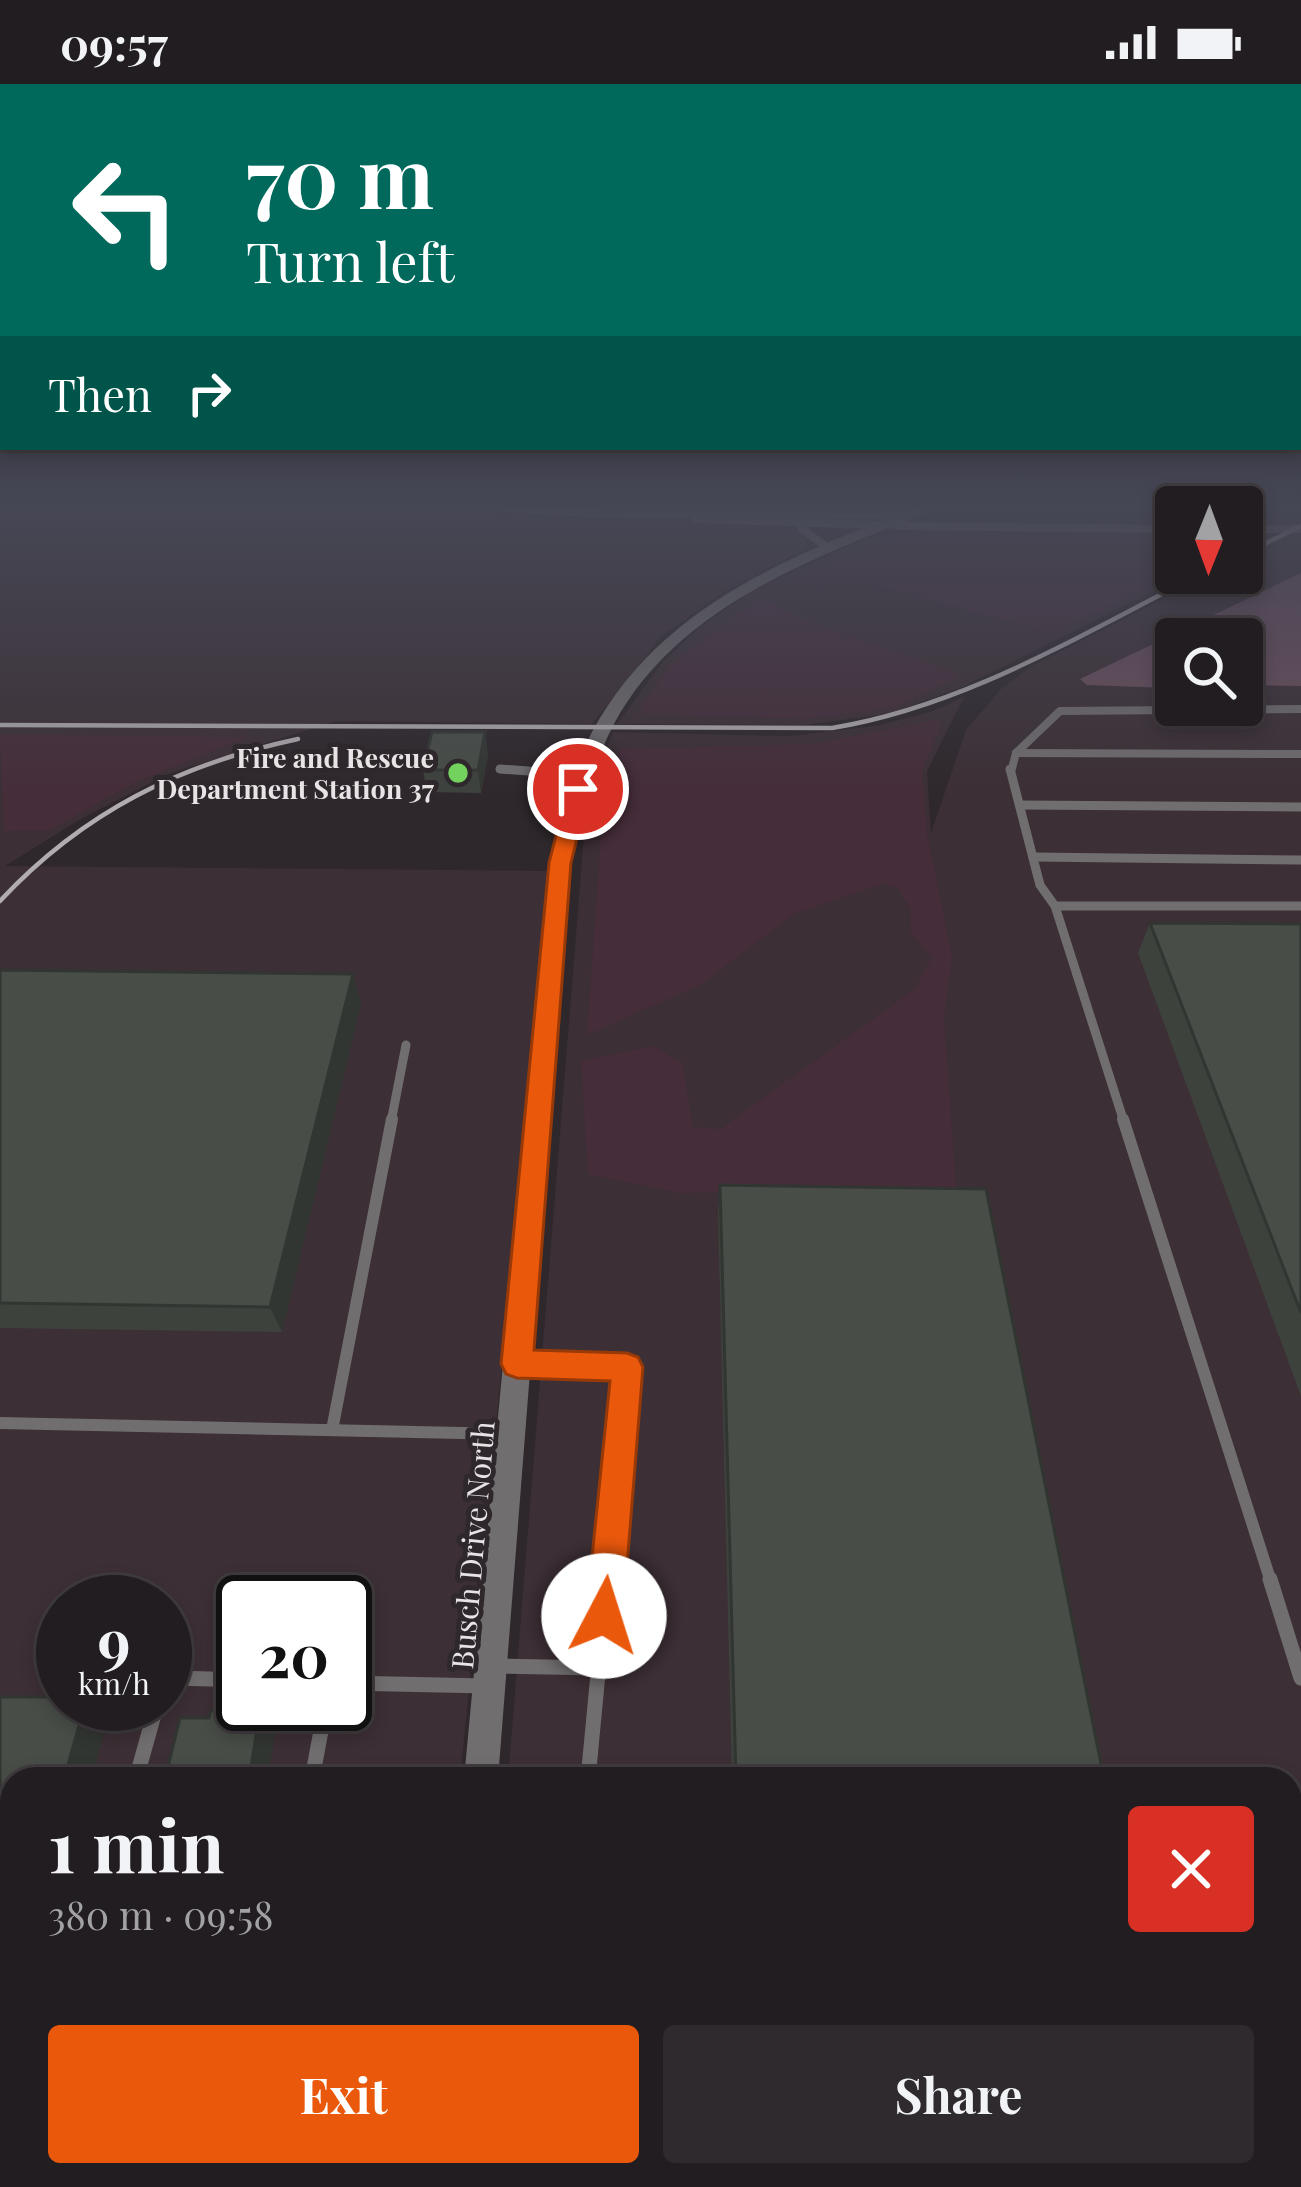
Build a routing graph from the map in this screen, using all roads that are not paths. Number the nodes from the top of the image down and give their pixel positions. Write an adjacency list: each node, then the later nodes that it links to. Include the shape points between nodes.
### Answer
1 (719, 603): 6 (street, Busch Drive North, via 678,634 617,703)
2 (1301, 709): 3 (lane, via 1072,708)
3 (1016, 753): 4 (lane); 7 (lane, via 1010,766)
4 (1301, 754)
5 (500, 769): 6 (lane)
6 (584, 775): 14 (street, Busch Drive North, via 560,863)
7 (1020, 805): 8 (lane); 9 (lane)
8 (1301, 807)
9 (1033, 857): 10 (lane); 11 (lane)
10 (1301, 860)
11 (1055, 906): 12 (lane); 20 (lane)
12 (1301, 907)
13 (406, 1045): 16 (lane)
14 (517, 1364): 17 (street, Busch Drive North); 18 (lane, via 627,1367)
15 (0, 1423): 16 (lane)
16 (332, 1430): 17 (lane)
17 (511, 1434): 19 (street, Busch Drive North)
18 (599, 1668): 19 (lane); 27 (lane)
19 (490, 1676): 21 (lane); 26 (street, Busch Drive North)
20 (1301, 1678)
21 (372, 1681)
22 (149, 1731): 24 (lane)
23 (321, 1731): 25 (lane)
24 (139, 1767)
25 (314, 1767)
26 (483, 1767)
27 (589, 1767)

